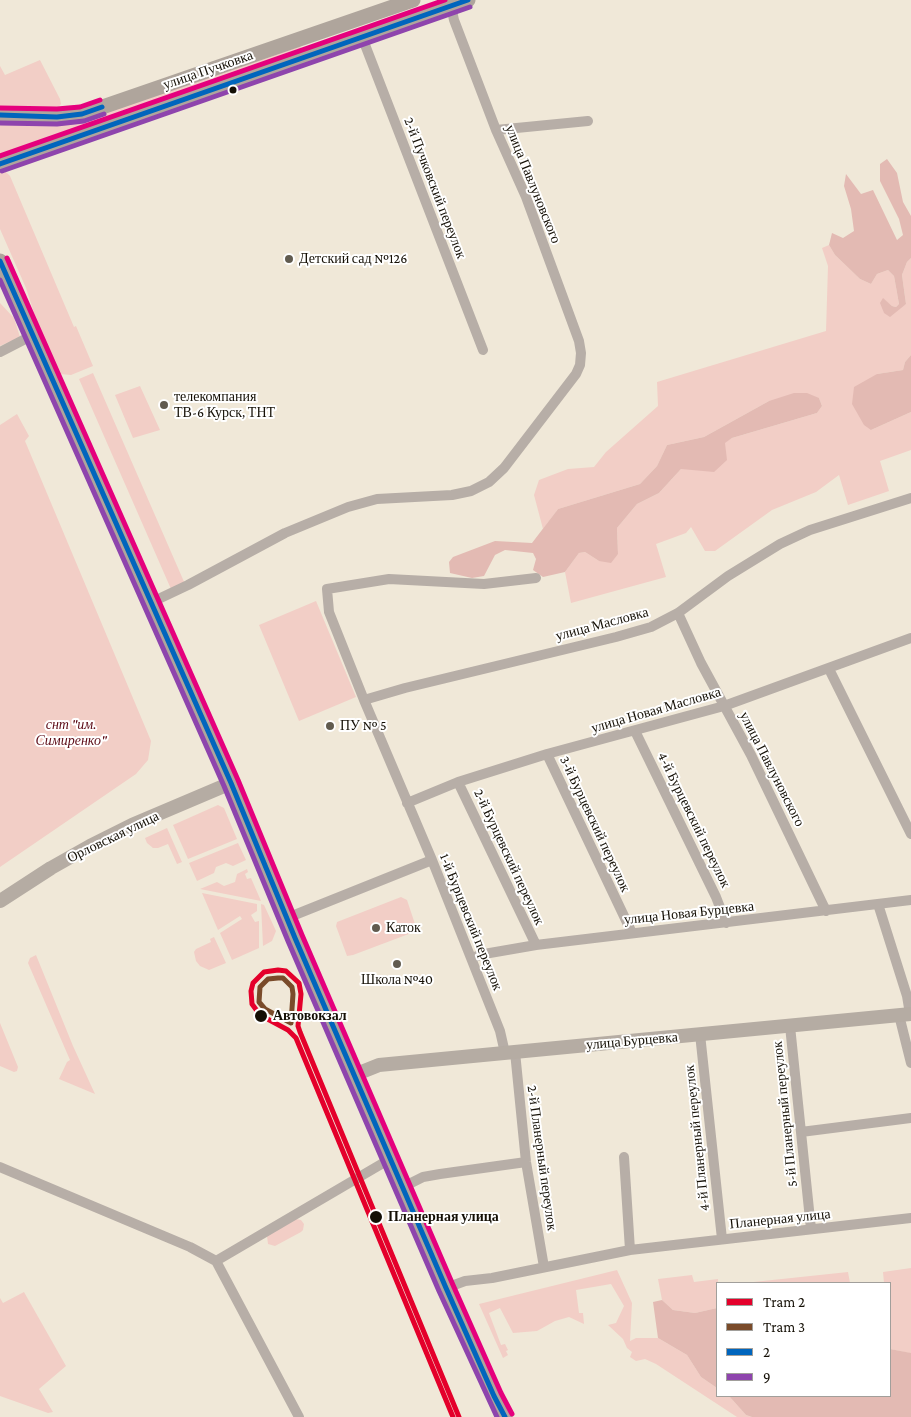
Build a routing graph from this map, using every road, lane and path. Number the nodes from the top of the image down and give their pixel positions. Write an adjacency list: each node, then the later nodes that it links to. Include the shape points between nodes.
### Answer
1 (413, 0): 3 (main road, улица Пучковка)
2 (459, 2): 4 (main road, улица Пучковка); 8 (street, улица Павлуновского)
3 (306, 36): 5 (main road); 6 (main road, улица Пучковка, via 82,114 57,117)
4 (362, 37): 5 (main road, улица Пучковка); 12 (street, 2-й Пучковский переулок)
5 (313, 54): 9 (main road, улица Пучковка)
6 (0, 115)
7 (588, 122): 8 (street)
8 (496, 130): 16 (street, улица Павлуновского, via 526,198 579,341 580,365 576,374 490,482 452,495 384,498 348,507 285,533)
9 (0, 164)
10 (0, 261): 11 (main road)
11 (33, 335): 13 (street); 16 (main road)
12 (483, 350)
13 (0, 352)
14 (911, 498): 17 (street, улица Масловка, via 810,530 780,544 728,576)
15 (536, 578): 20 (street, 1-й Бурцевский переулок, via 484,584 389,579 328,589 329,612)
16 (150, 604): 24 (main road)
17 (678, 613): 20 (street, улица Масловка, via 651,627 616,637); 21 (street, улица Павлуновского)
18 (911, 638): 19 (street, улица Новая Масловка)
19 (829, 669): 21 (street, улица Новая Масловка); 27 (street)
20 (364, 700): 26 (street, 1-й Бурцевский переулок)
21 (724, 706): 22 (street, улица Новая Масловка); 32 (street, улица Павлуновского)
22 (635, 731): 23 (street, улица Новая Масловка); 34 (street, 4-й Бурцевский переулок)
23 (547, 754): 25 (street, улица Новая Масловка); 35 (street, 3-й Бурцевский переулок)
24 (230, 782): 30 (street, Орловская улица, via 90,846); 33 (main road)
25 (458, 782): 26 (street, улица Новая Масловка); 36 (street, 2-й Бурцевский переулок)
26 (407, 803): 28 (street, 1-й Бурцевский переулок)
27 (911, 834)
28 (432, 860): 33 (street); 37 (street, 1-й Бурцевский переулок)
29 (911, 900): 31 (street, улица Новая Бурцевка)
30 (0, 901)
31 (878, 904): 32 (street, улица Новая Бурцевка); 38 (street, via 902,977)
32 (826, 911): 34 (street, улица Новая Бурцевка)
33 (287, 918): 43 (main road)
34 (726, 922): 35 (street, улица Новая Бурцевка)
35 (632, 933): 36 (street, улица Новая Бурцевка)
36 (536, 945): 37 (street, улица Новая Бурцевка)
37 (470, 958): 41 (street, 1-й Бурцевский переулок)
38 (907, 1014): 39 (street, улица Бурцевка); 42 (street)
39 (790, 1026): 40 (street, улица Бурцевка); 45 (street, 5-й Планерный переулок)
40 (700, 1034): 41 (street, улица Бурцевка); 53 (street, 4-й Планерный переулок)
41 (510, 1052): 43 (street, улица Бурцевка, via 379,1065); 48 (street, 2-й Планерный переулок)
42 (911, 1063)
43 (354, 1075): 47 (main road)
44 (911, 1118): 45 (street)
45 (801, 1132): 52 (street, 5-й Планерный переулок)
46 (624, 1157): 54 (street)
47 (390, 1159): 50 (main road); 55 (street)
48 (526, 1162): 50 (street, via 440,1174); 56 (street, 2-й Планерный переулок)
49 (0, 1167): 55 (street)
50 (403, 1187): 57 (main road)
51 (911, 1218): 52 (street, Планерная улица)
52 (811, 1230): 53 (street, Планерная улица)
53 (722, 1239): 54 (street, Планерная улица)
54 (630, 1250): 56 (street, Планерная улица)
55 (216, 1261): 58 (street)
56 (544, 1267): 57 (street, Планерная улица, via 465,1281)
57 (446, 1288): 59 (main road)
58 (299, 1417)
59 (505, 1417)

